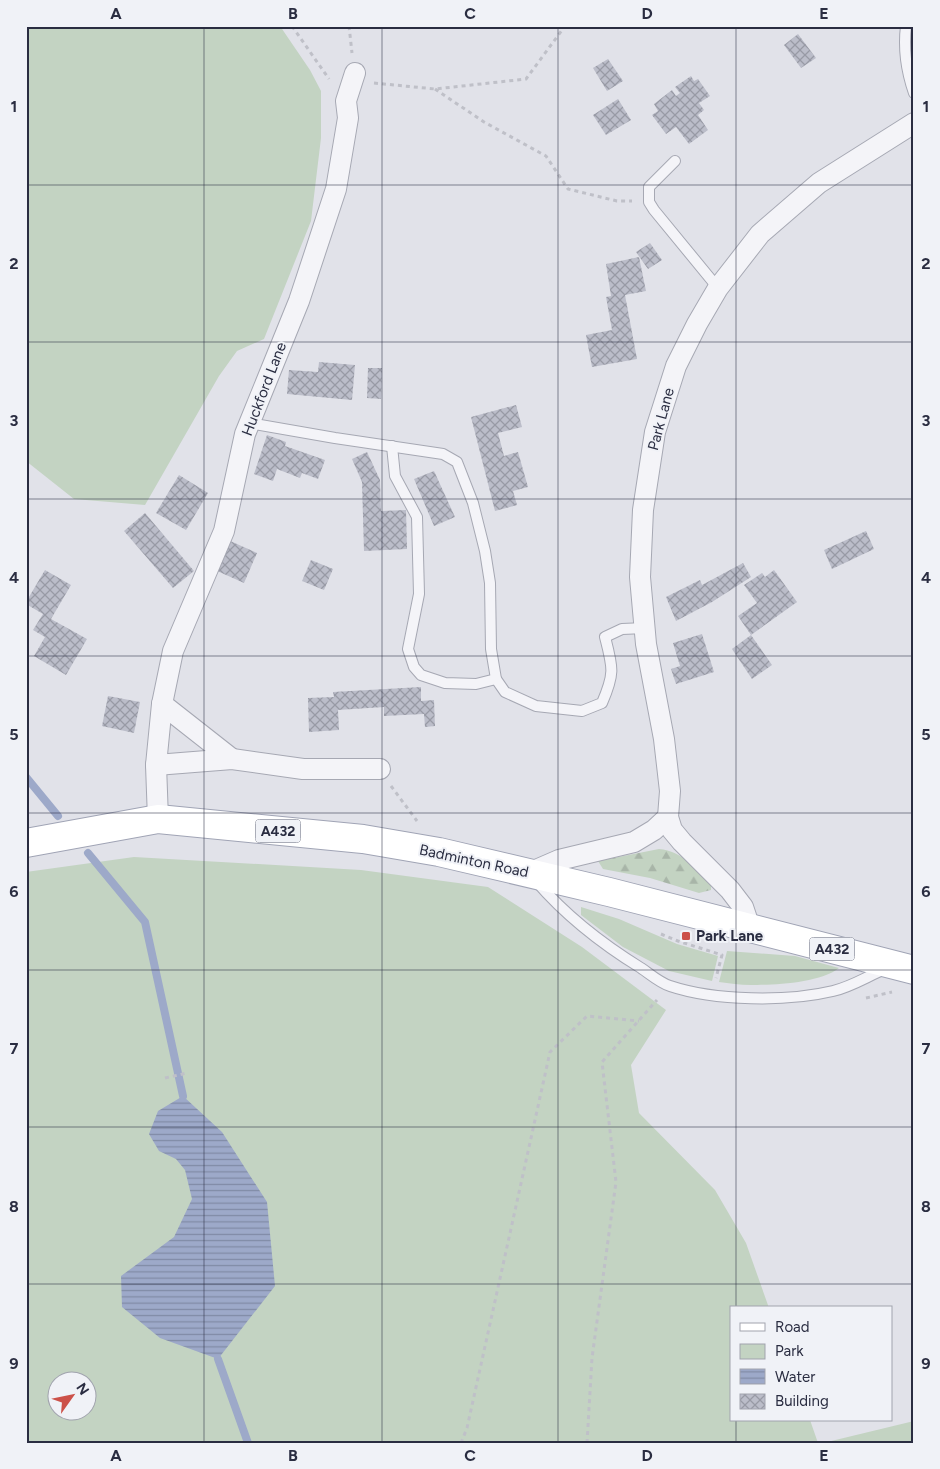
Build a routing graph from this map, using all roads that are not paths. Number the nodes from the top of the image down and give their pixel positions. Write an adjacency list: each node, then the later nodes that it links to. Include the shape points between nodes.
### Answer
1 (906, 26): 3 (lane, via 906,67)
2 (355, 72): 7 (street, Huckford Lane, via 346,101 348,118 336,189 299,301)
3 (914, 93)
4 (914, 123): 6 (street, Park Lane, via 819,183 760,234)
5 (675, 161): 6 (lane, via 649,187 649,202)
6 (718, 288): 9 (street, Park Lane, via 676,366 655,432 643,510 640,577)
7 (249, 422): 8 (lane); 11 (street, Huckford Lane, via 224,532 173,651)
8 (392, 446): 10 (lane, via 443,454 456,462 473,503 485,552); 10 (lane, via 395,476 417,517 419,594 408,649 414,667 421,674 445,683 476,684)
9 (645, 628): 10 (lane, via 622,629 605,638 612,663 611,682 602,703 582,711 536,706 505,692); 15 (street, Park Lane, via 666,756 670,791)
10 (496, 679)
11 (162, 704): 12 (street); 13 (street, Huckford Lane)
12 (232, 759): 13 (street); 14 (street, via 304,770)
13 (156, 765): 16 (street, Huckford Lane)
14 (380, 769)
15 (668, 817): 18 (street, via 634,842 559,860); 19 (street, via 672,830 743,907)
16 (158, 819): 17 (main road, Badminton Road / A432); 18 (main road, Badminton Road / A432, via 363,839)
17 (26, 843)
18 (529, 873): 19 (main road, Badminton Road / A432); 20 (lane, via 551,899 585,930 668,986 712,996 746,999 833,991)
19 (750, 928): 20 (main road, Badminton Road / A432)
20 (900, 976)

